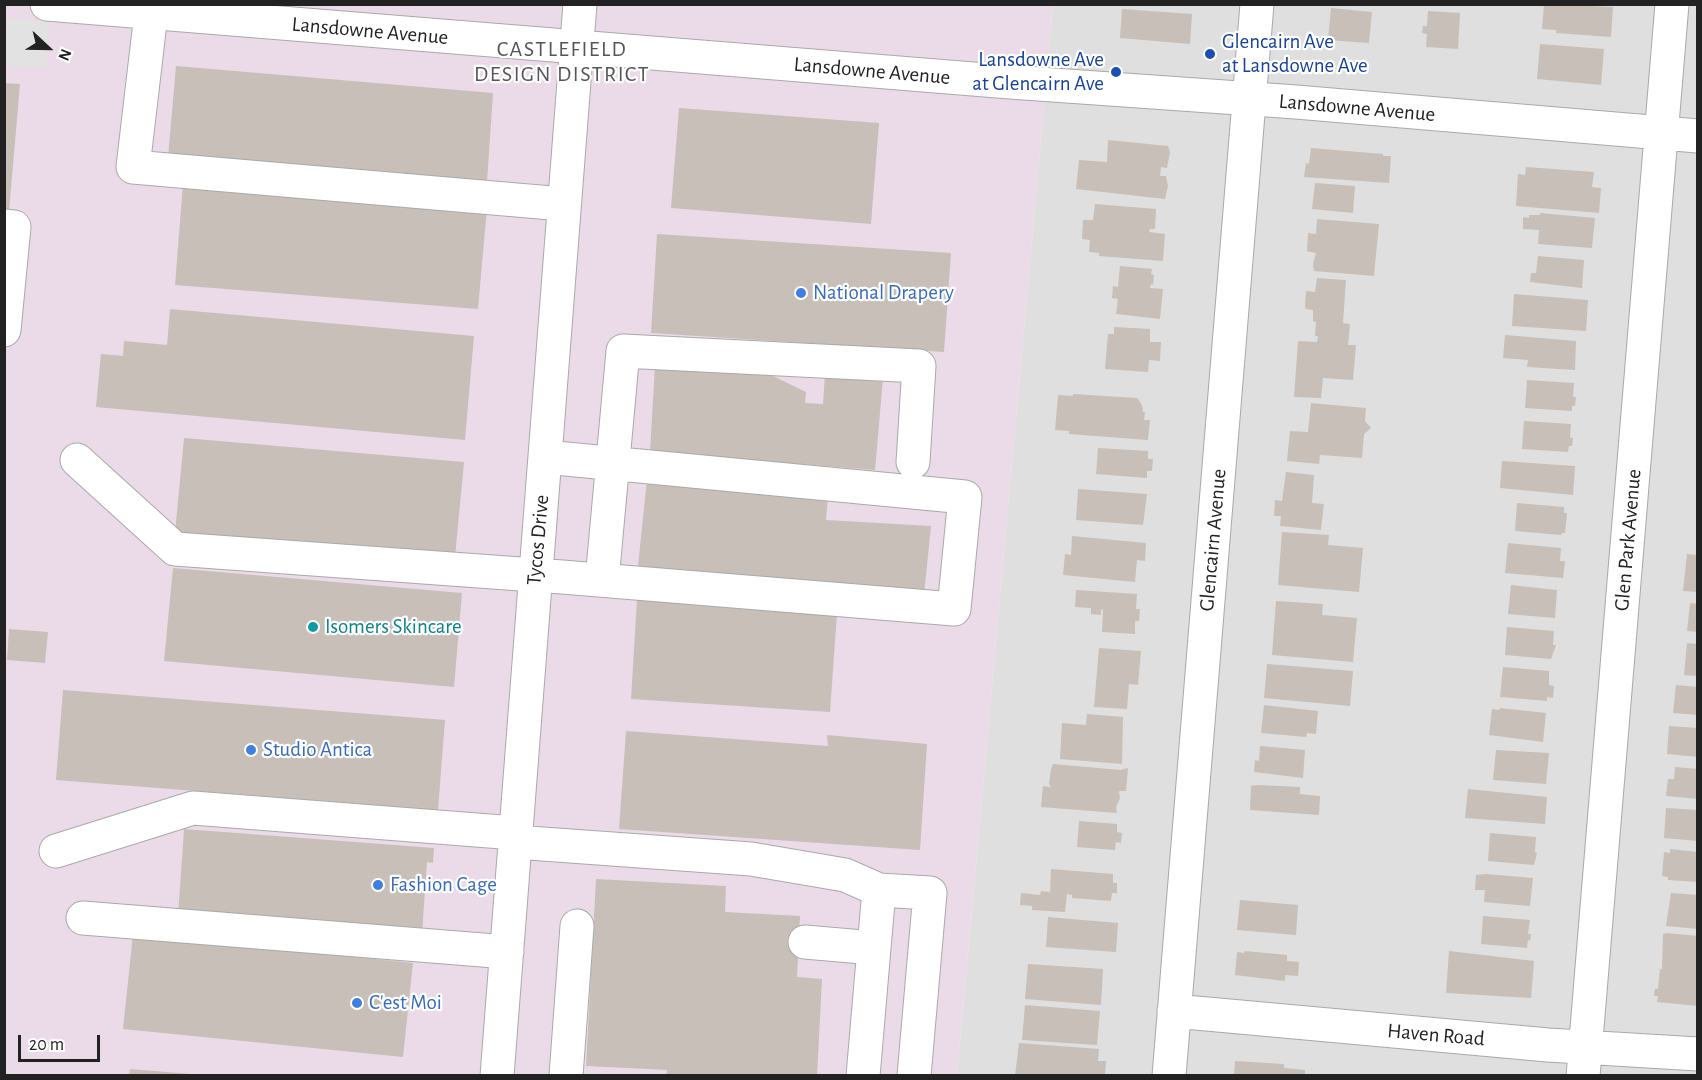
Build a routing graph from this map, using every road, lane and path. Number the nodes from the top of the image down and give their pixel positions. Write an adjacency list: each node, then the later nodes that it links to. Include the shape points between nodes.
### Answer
1 (47, 4): 5 (street, Lansdowne Avenue)
2 (580, 4): 7 (street, Tycos Drive)
3 (1257, 4): 8 (street, Glencairn Avenue)
4 (1672, 4): 9 (street, Glen Park Avenue)
5 (80, 6): 6 (street, Lansdowne Avenue)
6 (152, 14): 7 (street, Lansdowne Avenue); 11 (street, via 133,167)
7 (576, 47): 8 (street, Lansdowne Avenue); 11 (street, Tycos Drive)
8 (1249, 99): 9 (street, Lansdowne Avenue); 28 (street, Glencairn Avenue)
9 (1662, 134): 10 (street, Lansdowne Avenue); 30 (street, Glen Park Avenue)
10 (1698, 136)
11 (563, 204): 14 (street, Tycos Drive)
12 (4, 226): 13 (street, via 14,227)
13 (4, 330)
14 (545, 457): 17 (street); 18 (street, Tycos Drive)
15 (77, 460): 18 (street, via 175,549)
16 (913, 462): 17 (street, via 919,366 623,351)
17 (613, 463): 19 (street); 19 (street, via 965,497 954,609)
18 (535, 575): 19 (street); 20 (street, Tycos Drive)
19 (602, 580)
20 (515, 838): 21 (street, via 193,808); 22 (street, via 751,859 846,875); 27 (street, Tycos Drive)
21 (56, 851)
22 (879, 890): 26 (street); 35 (street, via 930,893)
23 (83, 918): 27 (street)
24 (576, 926): 33 (street)
25 (805, 942): 26 (street)
26 (874, 948): 34 (street)
27 (507, 952): 31 (street, Tycos Drive)
28 (1174, 1011): 30 (street, Haven Road); 36 (street, Glencairn Avenue)
29 (1698, 1054): 30 (street, Haven Road)
30 (1584, 1061)
31 (498, 1075): 32 (street)
32 (502, 1076)
33 (566, 1076)
34 (863, 1076)
35 (914, 1076)
36 (1169, 1076)

